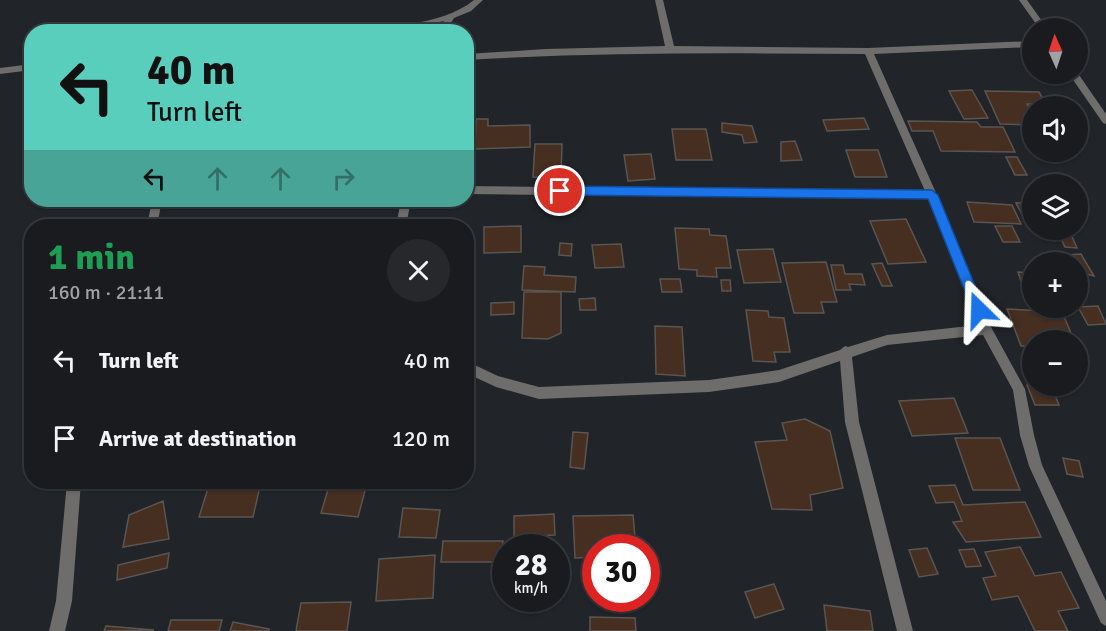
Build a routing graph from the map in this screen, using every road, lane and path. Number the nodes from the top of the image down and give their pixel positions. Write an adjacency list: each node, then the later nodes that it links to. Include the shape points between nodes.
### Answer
1 (479, 0): 5 (street, via 471,9)
2 (659, 0): 9 (street)
3 (1023, 0): 4 (street)
4 (1036, 18)
5 (450, 19): 6 (street); 7 (street)
6 (409, 24)
7 (446, 24)
8 (1022, 44): 10 (street)
9 (670, 49): 10 (street); 11 (street)
10 (868, 51): 17 (street)
11 (474, 56)
12 (24, 68): 13 (street)
13 (0, 71)
14 (1081, 84): 15 (street)
15 (1106, 121)
16 (474, 190): 17 (street)
17 (932, 195): 18 (street)
18 (986, 329): 19 (street, via 887,340); 22 (street, via 1019,389 1036,466)
19 (845, 352): 20 (street, via 779,376 656,390 539,393); 24 (street, via 852,422)
20 (474, 371)
21 (73, 489): 23 (street, via 64,601)
22 (1106, 618)
23 (57, 631)
24 (904, 631)

